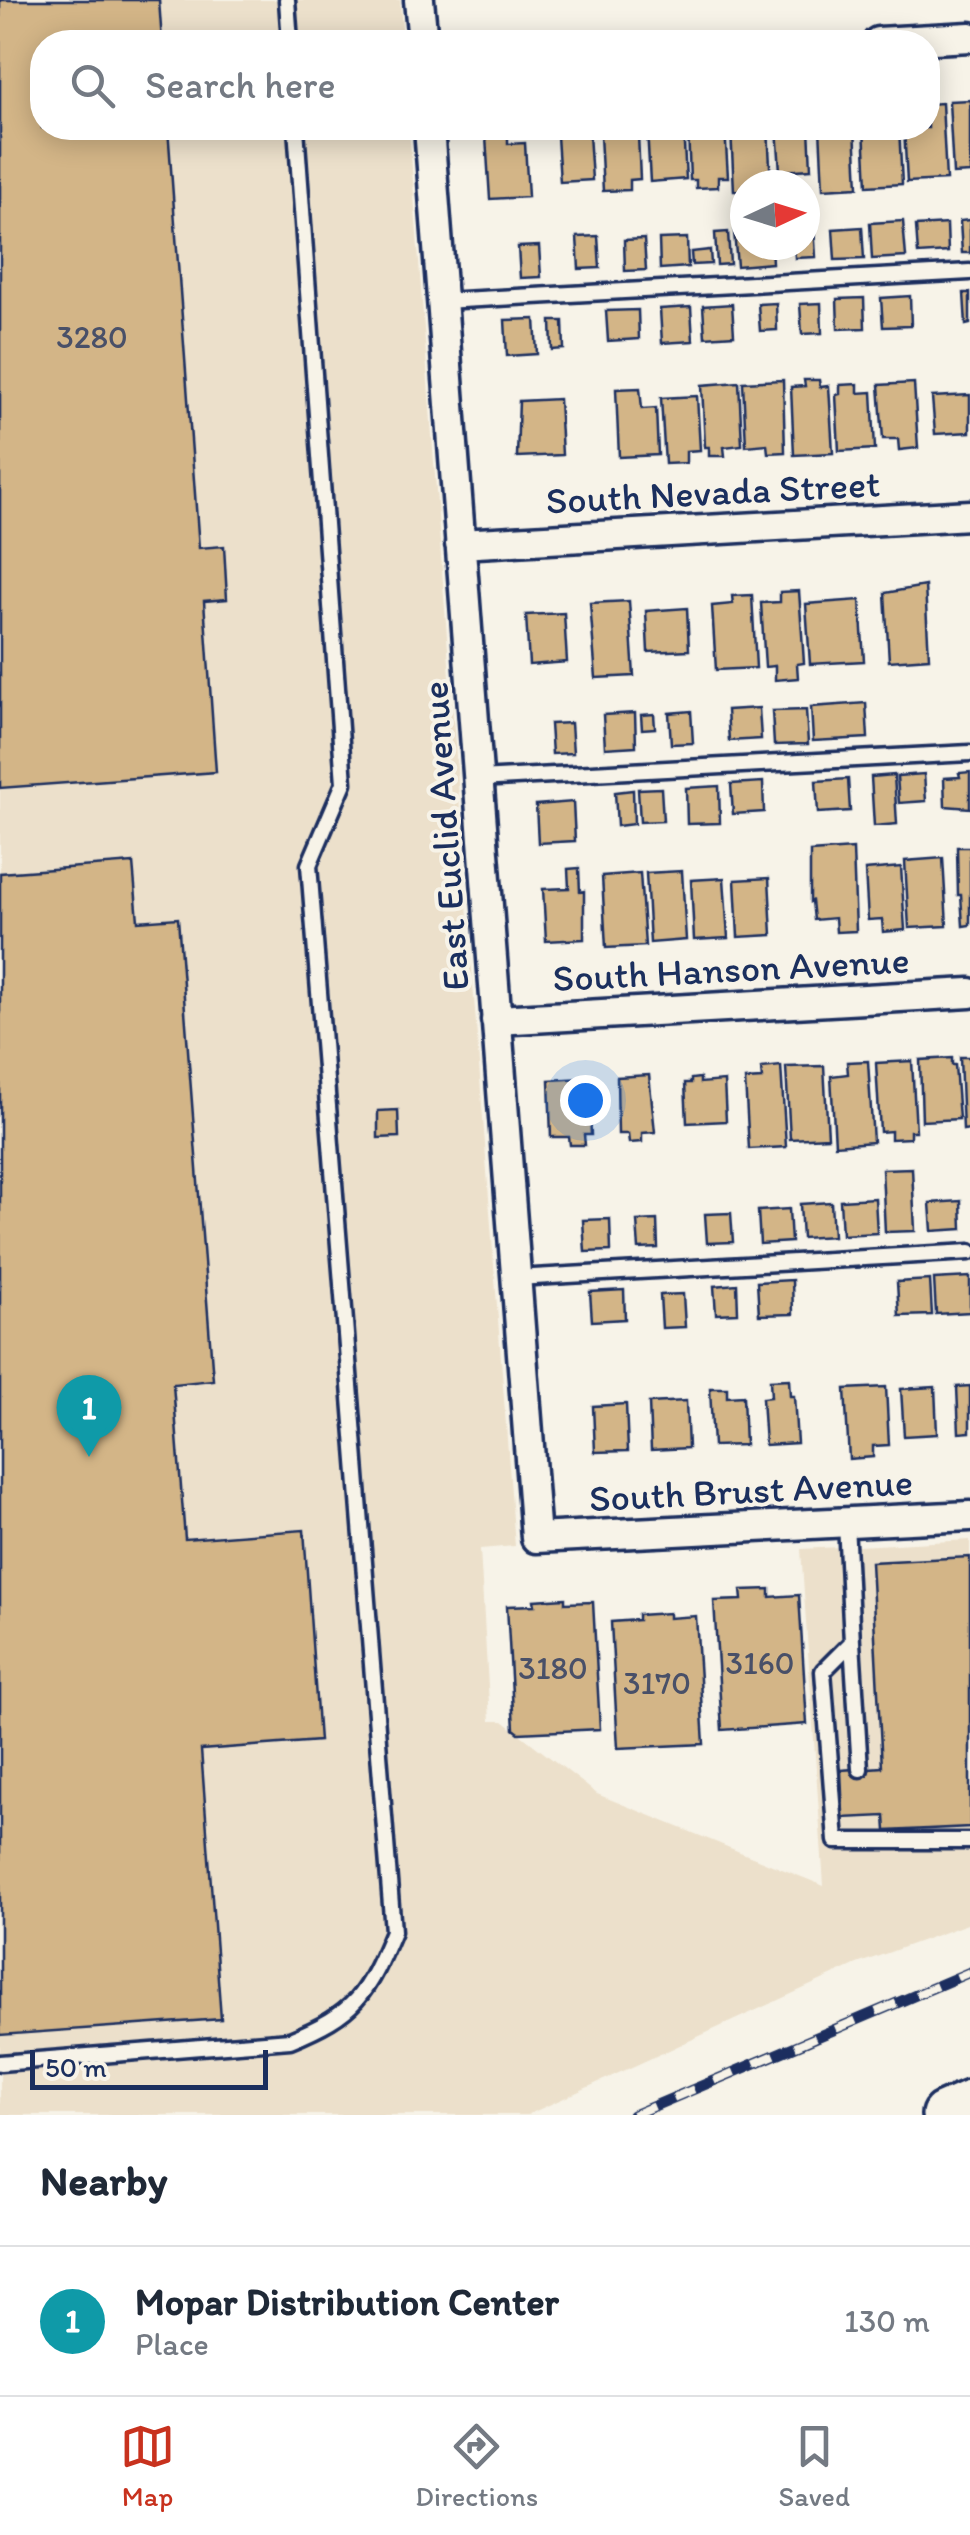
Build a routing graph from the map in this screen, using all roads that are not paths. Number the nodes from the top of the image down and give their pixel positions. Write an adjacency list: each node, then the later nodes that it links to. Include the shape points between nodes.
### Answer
1 (287, 0): 3 (lane)
2 (419, 0): 4 (street)
3 (289, 30)
4 (421, 30)
5 (970, 38): 6 (street)
6 (940, 39)
7 (297, 140): 25 (lane, via 344,784 309,865 393,1931 358,1998 332,2022 290,2040)
8 (430, 140): 10 (street, East Euclid Avenue)
9 (970, 272): 10 (lane)
10 (442, 302): 12 (street, East Euclid Avenue)
11 (970, 514): 12 (street, South Nevada Street)
12 (460, 544): 14 (street, East Euclid Avenue)
13 (970, 754): 14 (lane)
14 (478, 779): 16 (street, East Euclid Avenue)
15 (970, 993): 16 (street, South Hanson Avenue)
16 (496, 1020): 18 (street, East Euclid Avenue)
17 (970, 1252): 18 (lane)
18 (516, 1278): 21 (street, East Euclid Avenue)
19 (970, 1516): 20 (street, South Brust Avenue)
20 (846, 1522): 21 (street, South Brust Avenue); 22 (lane)
21 (536, 1538)
22 (852, 1642): 23 (lane); 24 (lane, via 823,1671 836,1841)
23 (860, 1769)
24 (970, 1841)
25 (0, 2063)

